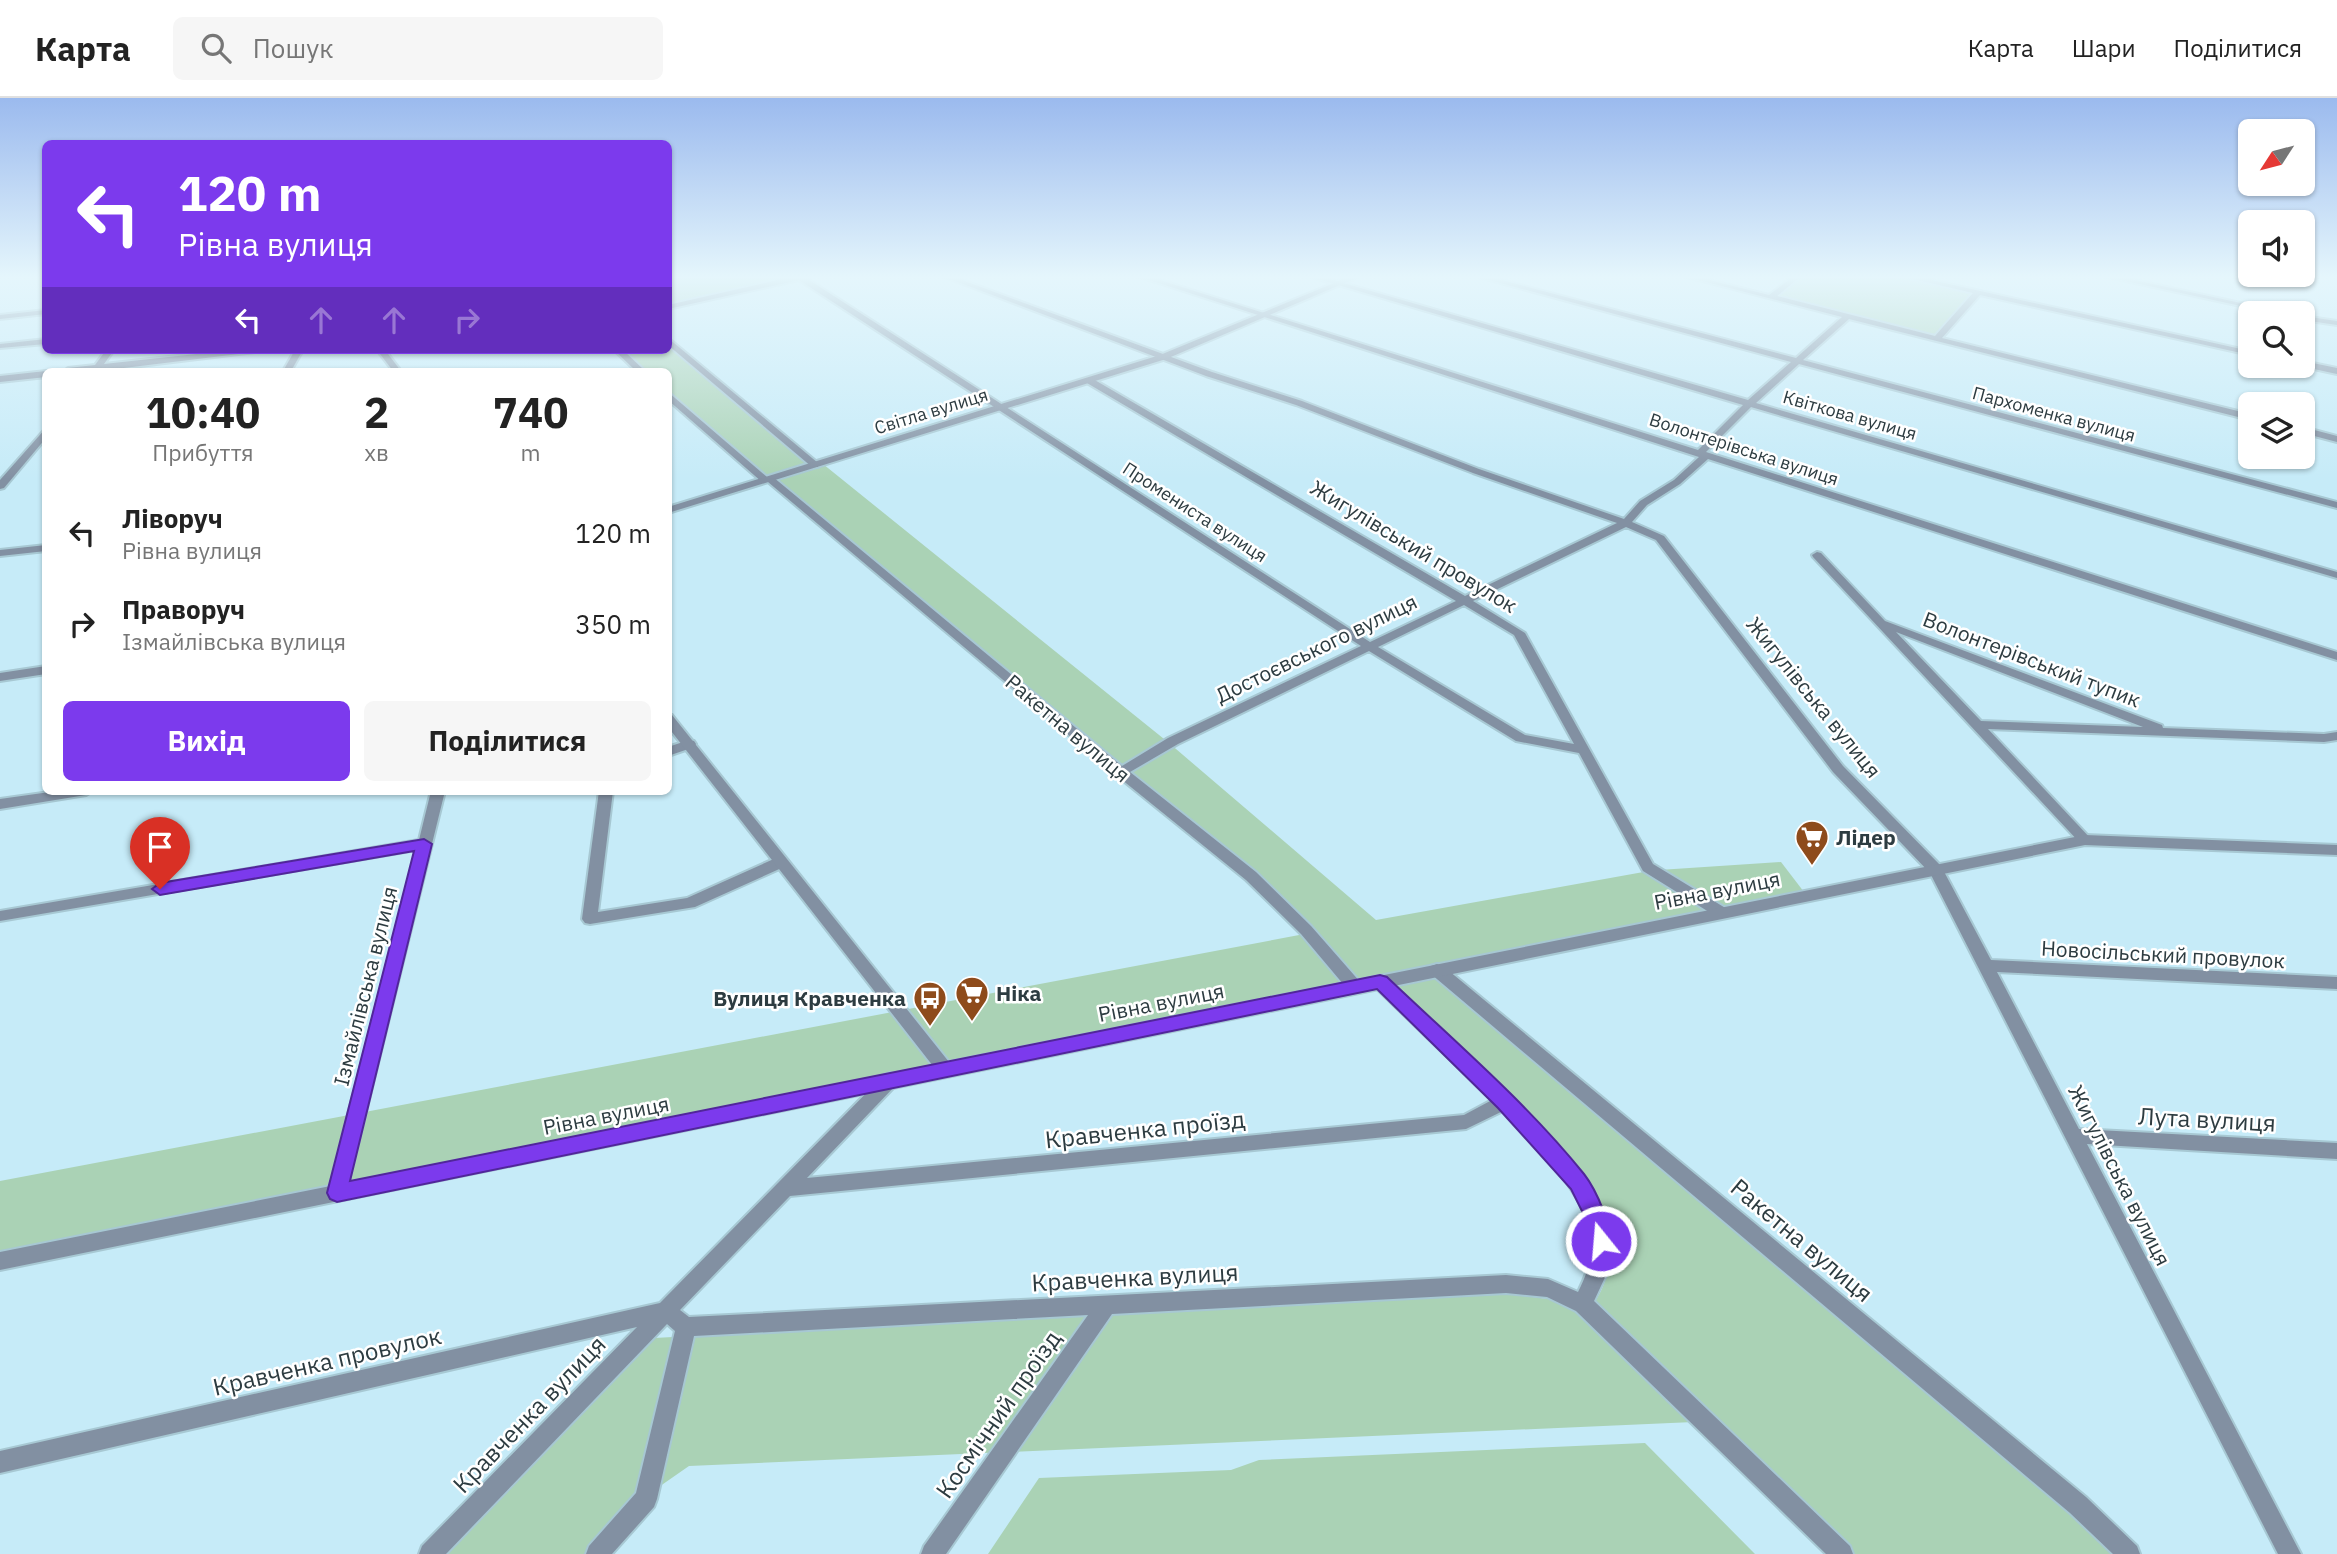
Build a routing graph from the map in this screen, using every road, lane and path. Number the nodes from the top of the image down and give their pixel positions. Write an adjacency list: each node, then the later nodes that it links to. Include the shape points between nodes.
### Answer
1 (19, 344): 12 (street)
2 (673, 344): 35 (street)
3 (905, 344): 29 (street, Промениста вулиця)
4 (1128, 344): 17 (street, Жигулівська вулиця)
5 (1195, 344): 17 (street, Світла вулиця)
6 (1353, 344): 34 (street, Волонтерівська вулиця)
7 (1544, 344): 28 (street, Квіткова вулиця)
8 (1732, 344): 18 (street, Пархоменка вулиця)
9 (1816, 344): 18 (street, Достоєвського вулиця)
10 (1961, 344): 30 (street)
11 (2210, 344): 13 (street)
12 (0, 346)
13 (2238, 350)
14 (222, 354): 20 (street)
15 (384, 354): 21 (street)
16 (622, 354): 22 (street)
17 (1163, 357): 26 (street, Світла вулиця); 40 (street, Жигулівська вулиця)
18 (1796, 361): 28 (street, Достоєвського вулиця); 38 (street, Пархоменка вулиця)
19 (2315, 366): 23 (street)
20 (105, 368)
21 (395, 368)
22 (638, 368)
23 (2337, 371)
24 (42, 374): 25 (street)
25 (0, 379)
26 (1090, 381): 29 (street, Світла вулиця); 45 (street, Жигулівський провулок)
27 (672, 398): 36 (street, Ракетна вулиця)
28 (1749, 404): 34 (street, Достоєвського вулиця); 44 (street, Квіткова вулиця)
29 (1002, 408): 35 (street, Світла вулиця); 47 (street, Промениста вулиця)
30 (2238, 414)
31 (2315, 433): 33 (street)
32 (42, 436): 37 (street)
33 (2337, 439)
34 (1702, 455): 40 (street, Достоєвського вулиця, via 1676,482 1637,507); 48 (street, Волонтерівська вулиця)
35 (815, 465): 36 (street, Світла вулиця)
36 (768, 479): 39 (street, Світла вулиця); 58 (street, Ракетна вулиця)
37 (0, 486)
38 (2337, 505)
39 (672, 509)
40 (1626, 523): 45 (street, Достоєвського вулиця); 67 (street, Жигулівська вулиця, via 1665,544 1817,743)
41 (42, 548): 42 (street)
42 (0, 553)
43 (1817, 555): 46 (street, Волонтерівський тупик)
44 (2337, 575)
45 (1466, 600): 47 (street, Достоєвського вулиця); 57 (street, Жигулівський провулок, via 1519,633)
46 (1881, 622): 52 (street, Волонтерівський тупик); 53 (street, Волонтерівський тупик)
47 (1369, 646): 57 (street, Промениста вулиця, via 1521,738); 58 (street, Достоєвського вулиця, via 1172,741)
48 (2337, 656)
49 (42, 671): 50 (street)
50 (0, 677)
51 (672, 723): 55 (street)
52 (1977, 725): 53 (street, Волонтерівський тупик); 63 (street, Волонтерівський тупик)
53 (2169, 732): 54 (street, Волонтерівський тупик)
54 (2337, 736)
55 (689, 744): 56 (street); 66 (street)
56 (672, 750)
57 (1583, 750): 68 (street, Жигулівський провулок, via 1648,867)
58 (1121, 772): 74 (street, Ракетна вулиця, via 1251,876)
59 (60, 795): 62 (street)
60 (437, 795): 64 (street, Ізмайлівська вулиця)
61 (606, 795): 66 (street, via 590,919 690,903)
62 (0, 804)
63 (2085, 840): 65 (street, Рівна вулиця); 67 (street, Рівна вулиця)
64 (424, 844): 69 (street); 82 (street, Ізмайлівська вулиця)
65 (2337, 850)
66 (781, 862): 75 (street)
67 (1936, 870): 68 (street, Рівна вулиця); 70 (street, Жигулівська вулиця)
68 (1722, 913): 71 (street, Рівна вулиця)
69 (0, 916)
70 (1986, 966): 73 (street, Новосільський провулок); 78 (street, Жигулівська вулиця)
71 (1437, 970): 72 (street, Рівна вулиця); 93 (street, Ракетна вулиця, via 2078,1505)
72 (1380, 982): 74 (street, Рівна вулиця); 77 (street)
73 (2337, 983)
74 (1355, 987): 75 (street, Рівна вулиця)
75 (944, 1069): 76 (street, Рівна вулиця)
76 (890, 1080): 81 (street, Кравченка вулиця); 82 (street, Рівна вулиця)
77 (1505, 1102): 81 (street, Кравченка проїзд, via 1466,1122); 84 (street, via 1578,1183 1593,1212 1601,1241 1597,1273)
78 (2074, 1136): 79 (street, Лута вулиця); 94 (street, Жигулівська вулиця)
79 (2332, 1150): 80 (street)
80 (2337, 1166)
81 (785, 1188): 86 (street, Кравченка вулиця)
82 (337, 1193): 83 (street, Рівна вулиця)
83 (0, 1261)
84 (1583, 1304): 85 (street, Кравченка вулиця, via 1548,1288 1506,1284); 92 (street)
85 (1107, 1305): 87 (street, Кравченка вулиця); 91 (street, Космічний проїзд)
86 (666, 1311): 87 (street); 88 (street, Кравченка провулок); 89 (street, Кравченка вулиця)
87 (686, 1327): 90 (street, via 646,1499)
88 (0, 1462)
89 (430, 1554)
90 (597, 1554)
91 (932, 1554)
92 (1842, 1554)
93 (2129, 1554)
94 (2290, 1554)

